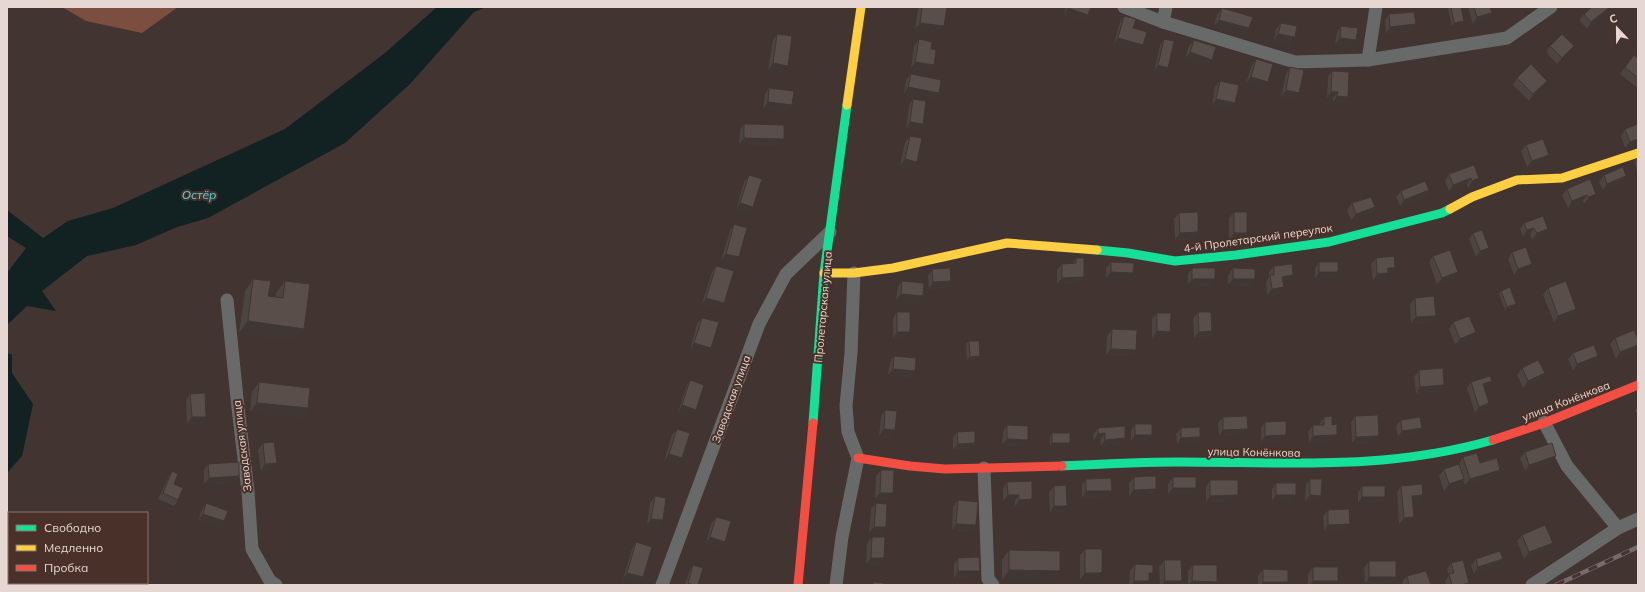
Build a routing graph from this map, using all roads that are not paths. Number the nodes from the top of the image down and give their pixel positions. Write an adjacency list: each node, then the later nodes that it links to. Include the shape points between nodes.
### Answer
1 (861, 7): 9 (street, Пролетарская улица)
2 (1124, 7): 6 (street)
3 (1166, 7): 6 (street)
4 (1376, 7): 7 (street)
5 (1551, 7): 7 (street, via 1507,38)
6 (1163, 22): 7 (street, via 1295,62)
7 (1368, 60)
8 (1638, 152): 11 (street, 4-й Пролетарский переулок, via 1562,178 1518,180 1472,197 1442,213 1329,242 1175,261 1128,253 1007,243 893,268)
9 (830, 232): 10 (street, Пролетарская улица); 20 (street, Заводская улица, via 786,274 759,324)
10 (824, 273): 11 (street, 4-й Пролетарский переулок); 21 (street, Пролетарская улица, via 817,383)
11 (854, 273): 15 (street, via 846,406 848,432)
12 (228, 300): 19 (street, Заводская улица, via 252,549)
13 (1638, 385): 14 (street, улица Конёнкова)
14 (1544, 422): 16 (street, улица Конёнкова, via 1519,432 1446,452 1370,463 1142,462); 18 (street, via 1567,466)
15 (858, 458): 16 (street, улица Конёнкова, via 918,467); 22 (street, via 842,537)
16 (984, 468): 23 (street, via 988,579)
17 (1638, 519): 18 (street)
18 (1618, 528): 24 (street)
19 (271, 584)
20 (662, 585)
21 (798, 585)
22 (836, 585)
23 (993, 585)
24 (1532, 585)

